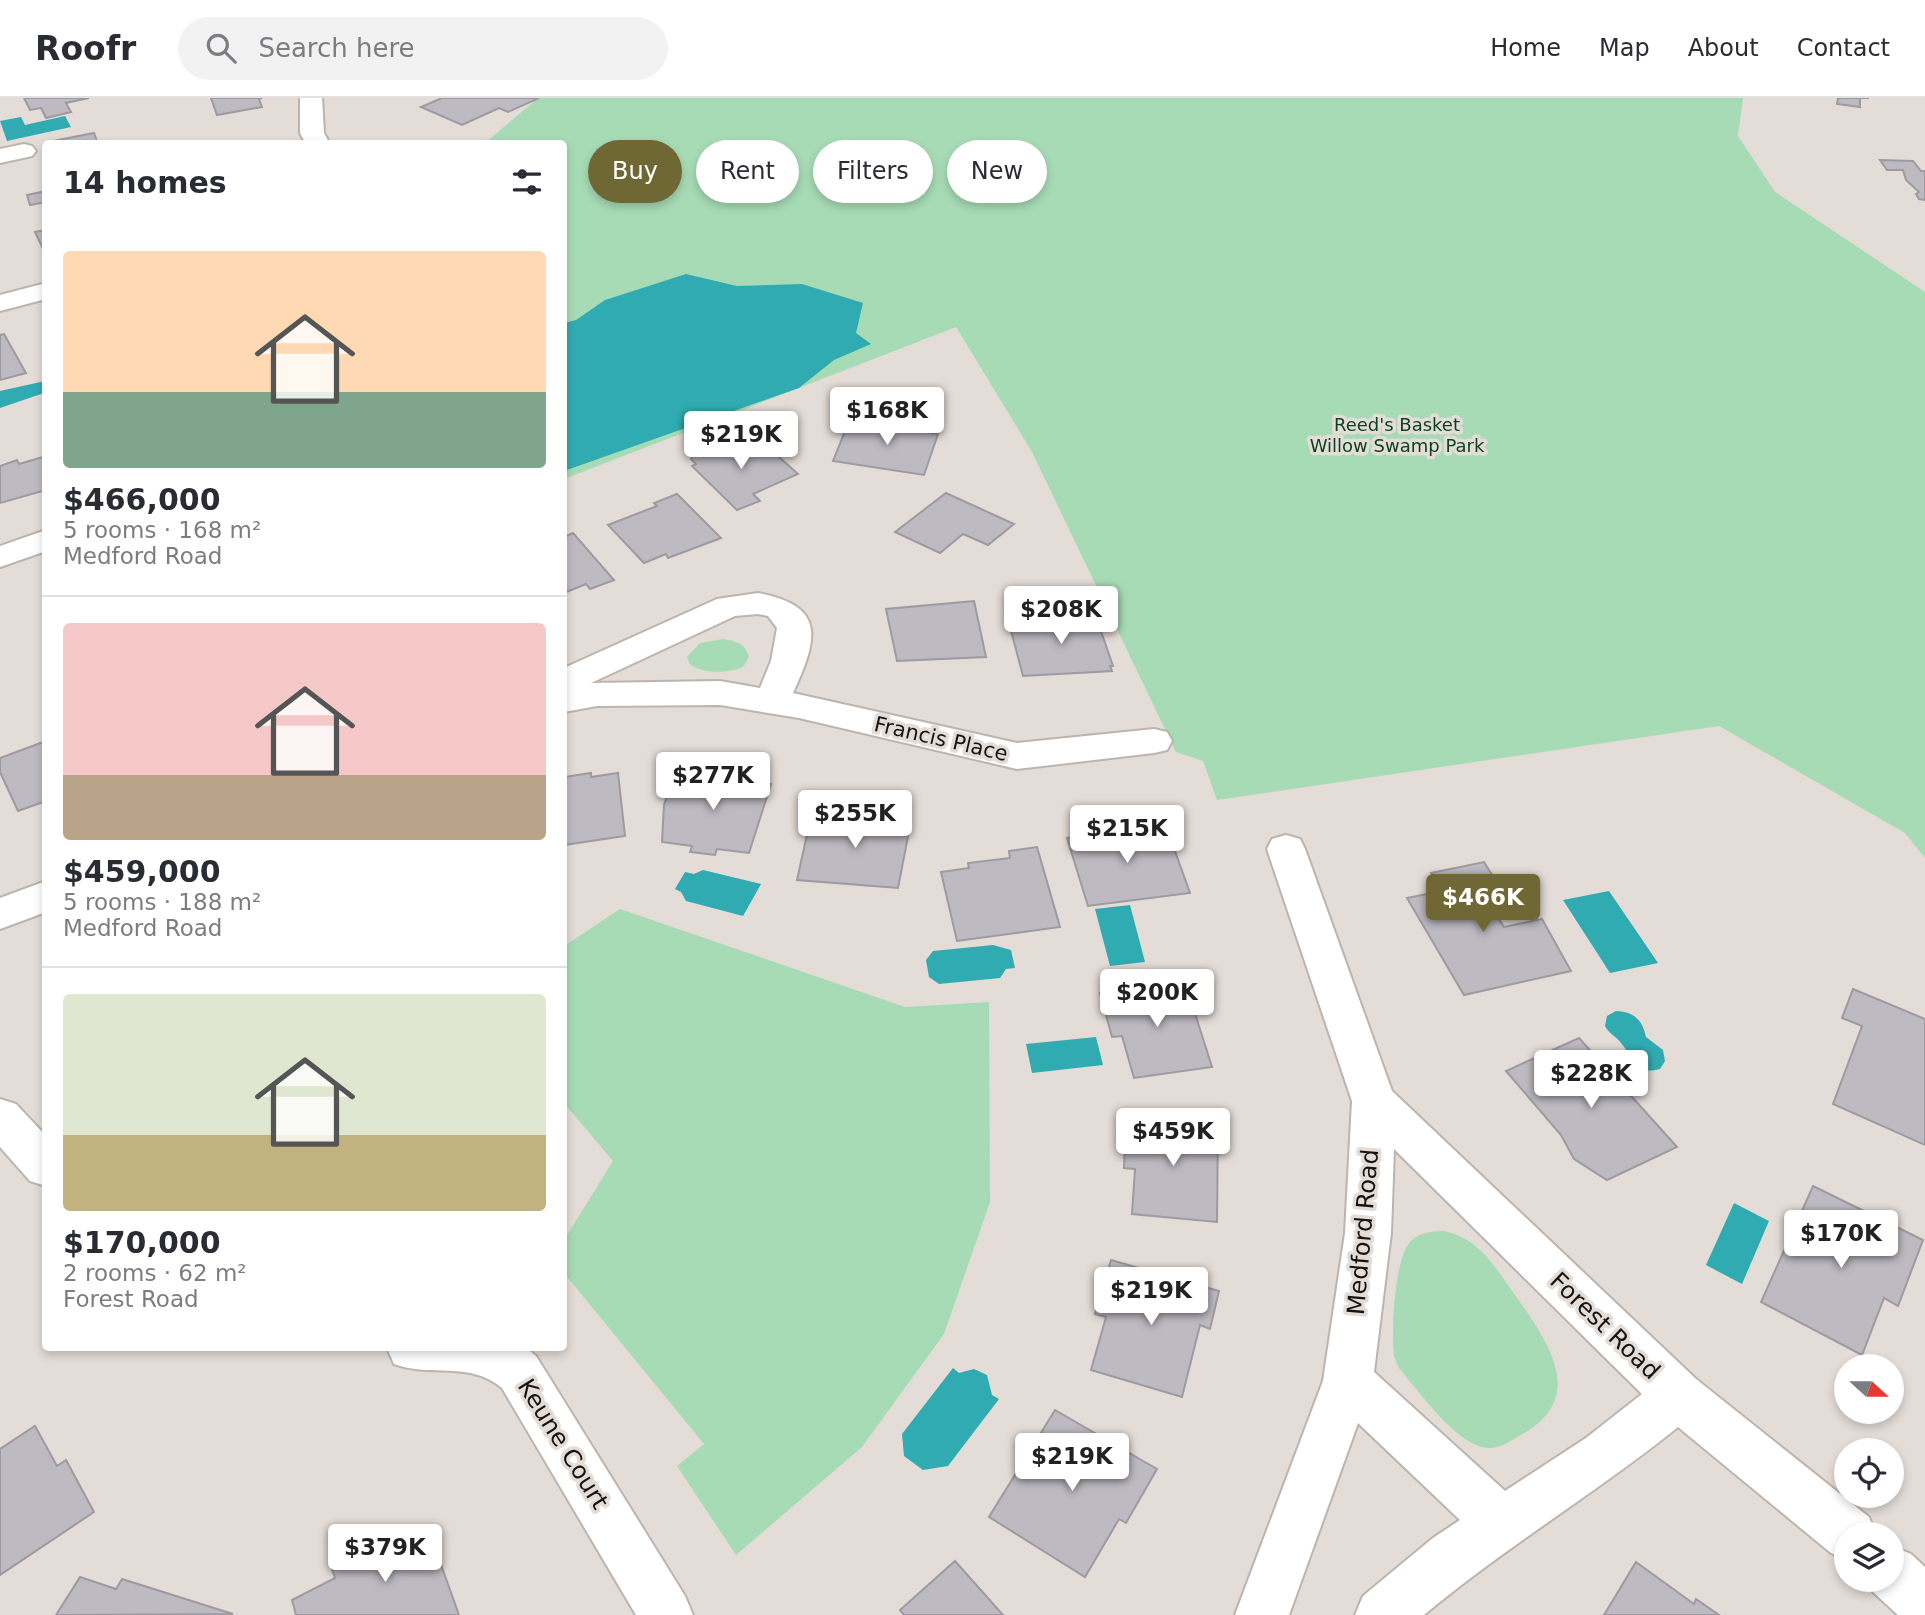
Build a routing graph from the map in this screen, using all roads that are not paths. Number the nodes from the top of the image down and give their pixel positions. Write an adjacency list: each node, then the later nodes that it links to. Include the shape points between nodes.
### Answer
1 (311, 98): 2 (street)
2 (316, 140)
3 (24, 152): 4 (street)
4 (0, 156)
5 (42, 292): 6 (street)
6 (0, 303)
7 (42, 541): 8 (street)
8 (0, 557)
9 (567, 681): 11 (street, via 729,606 751,603 782,611 793,622 793,657)
10 (567, 699): 11 (street, Francis Place, via 597,694 720,693)
11 (772, 701): 12 (street, Francis Place, via 1017,756)
12 (1154, 741)
13 (1286, 849): 16 (street, Medford Road)
14 (42, 898): 15 (street)
15 (0, 914)
16 (1374, 1101): 20 (street, Medford Road, via 1368,1233); 21 (street, Forest Road)
17 (0, 1117): 18 (street)
18 (42, 1163)
19 (481, 1351): 26 (street, Keune Court, via 504,1358 519,1372)
20 (1348, 1381): 23 (street); 27 (street, Medford Road)
21 (1678, 1396): 22 (street, Forest Road); 23 (street, via 1604,1455)
22 (1834, 1522)
23 (1503, 1525): 28 (street, via 1452,1557)
24 (1904, 1584): 25 (street)
25 (1925, 1603)
26 (666, 1615)
27 (1262, 1615)
28 (1382, 1615)

